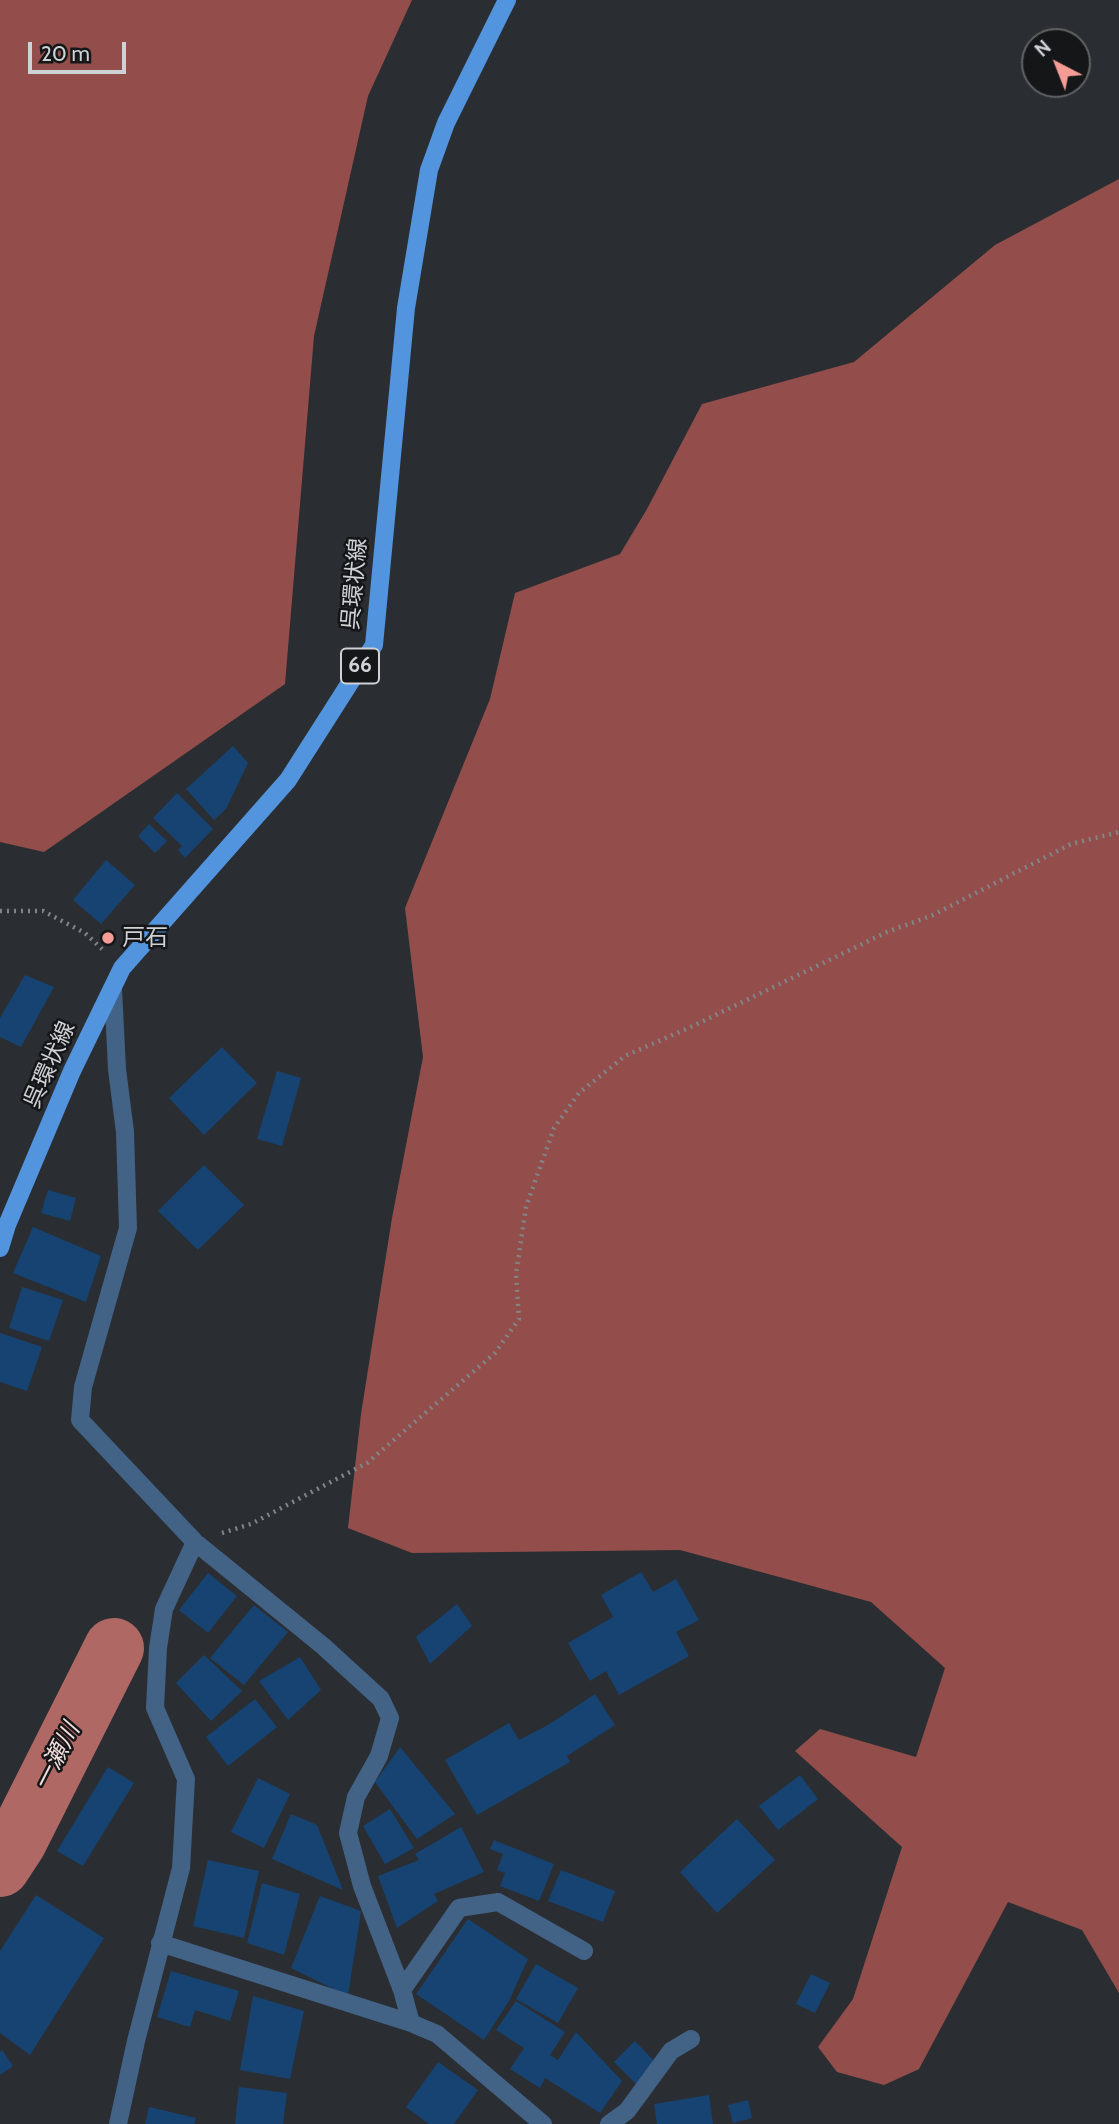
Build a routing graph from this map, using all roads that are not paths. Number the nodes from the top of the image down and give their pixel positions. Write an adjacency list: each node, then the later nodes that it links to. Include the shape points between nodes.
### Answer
1 (507, 0): 2 (main road, 呉環状線 / 66, via 446,123 429,170 406,308 374,645 288,780 122,968)
2 (113, 989): 3 (main road, 呉環状線 / 66, via 72,1071); 4 (street, via 128,1228 83,1387 80,1420)
3 (0, 1248)
4 (195, 1542): 5 (street, via 164,1609 158,1648 155,1708 186,1779 181,1868); 7 (street, via 333,1655 381,1699 390,1718 379,1756 356,1797 348,1833 362,1886)
5 (160, 1943): 8 (street); 10 (street)
6 (584, 1951): 7 (street, via 498,1902 459,1908)
7 (402, 1990): 8 (street)
8 (411, 2024): 11 (street, via 437,2034)
9 (691, 2039): 12 (street, via 671,2051 627,2111)
10 (118, 2124)
11 (543, 2124)
12 (609, 2124)

